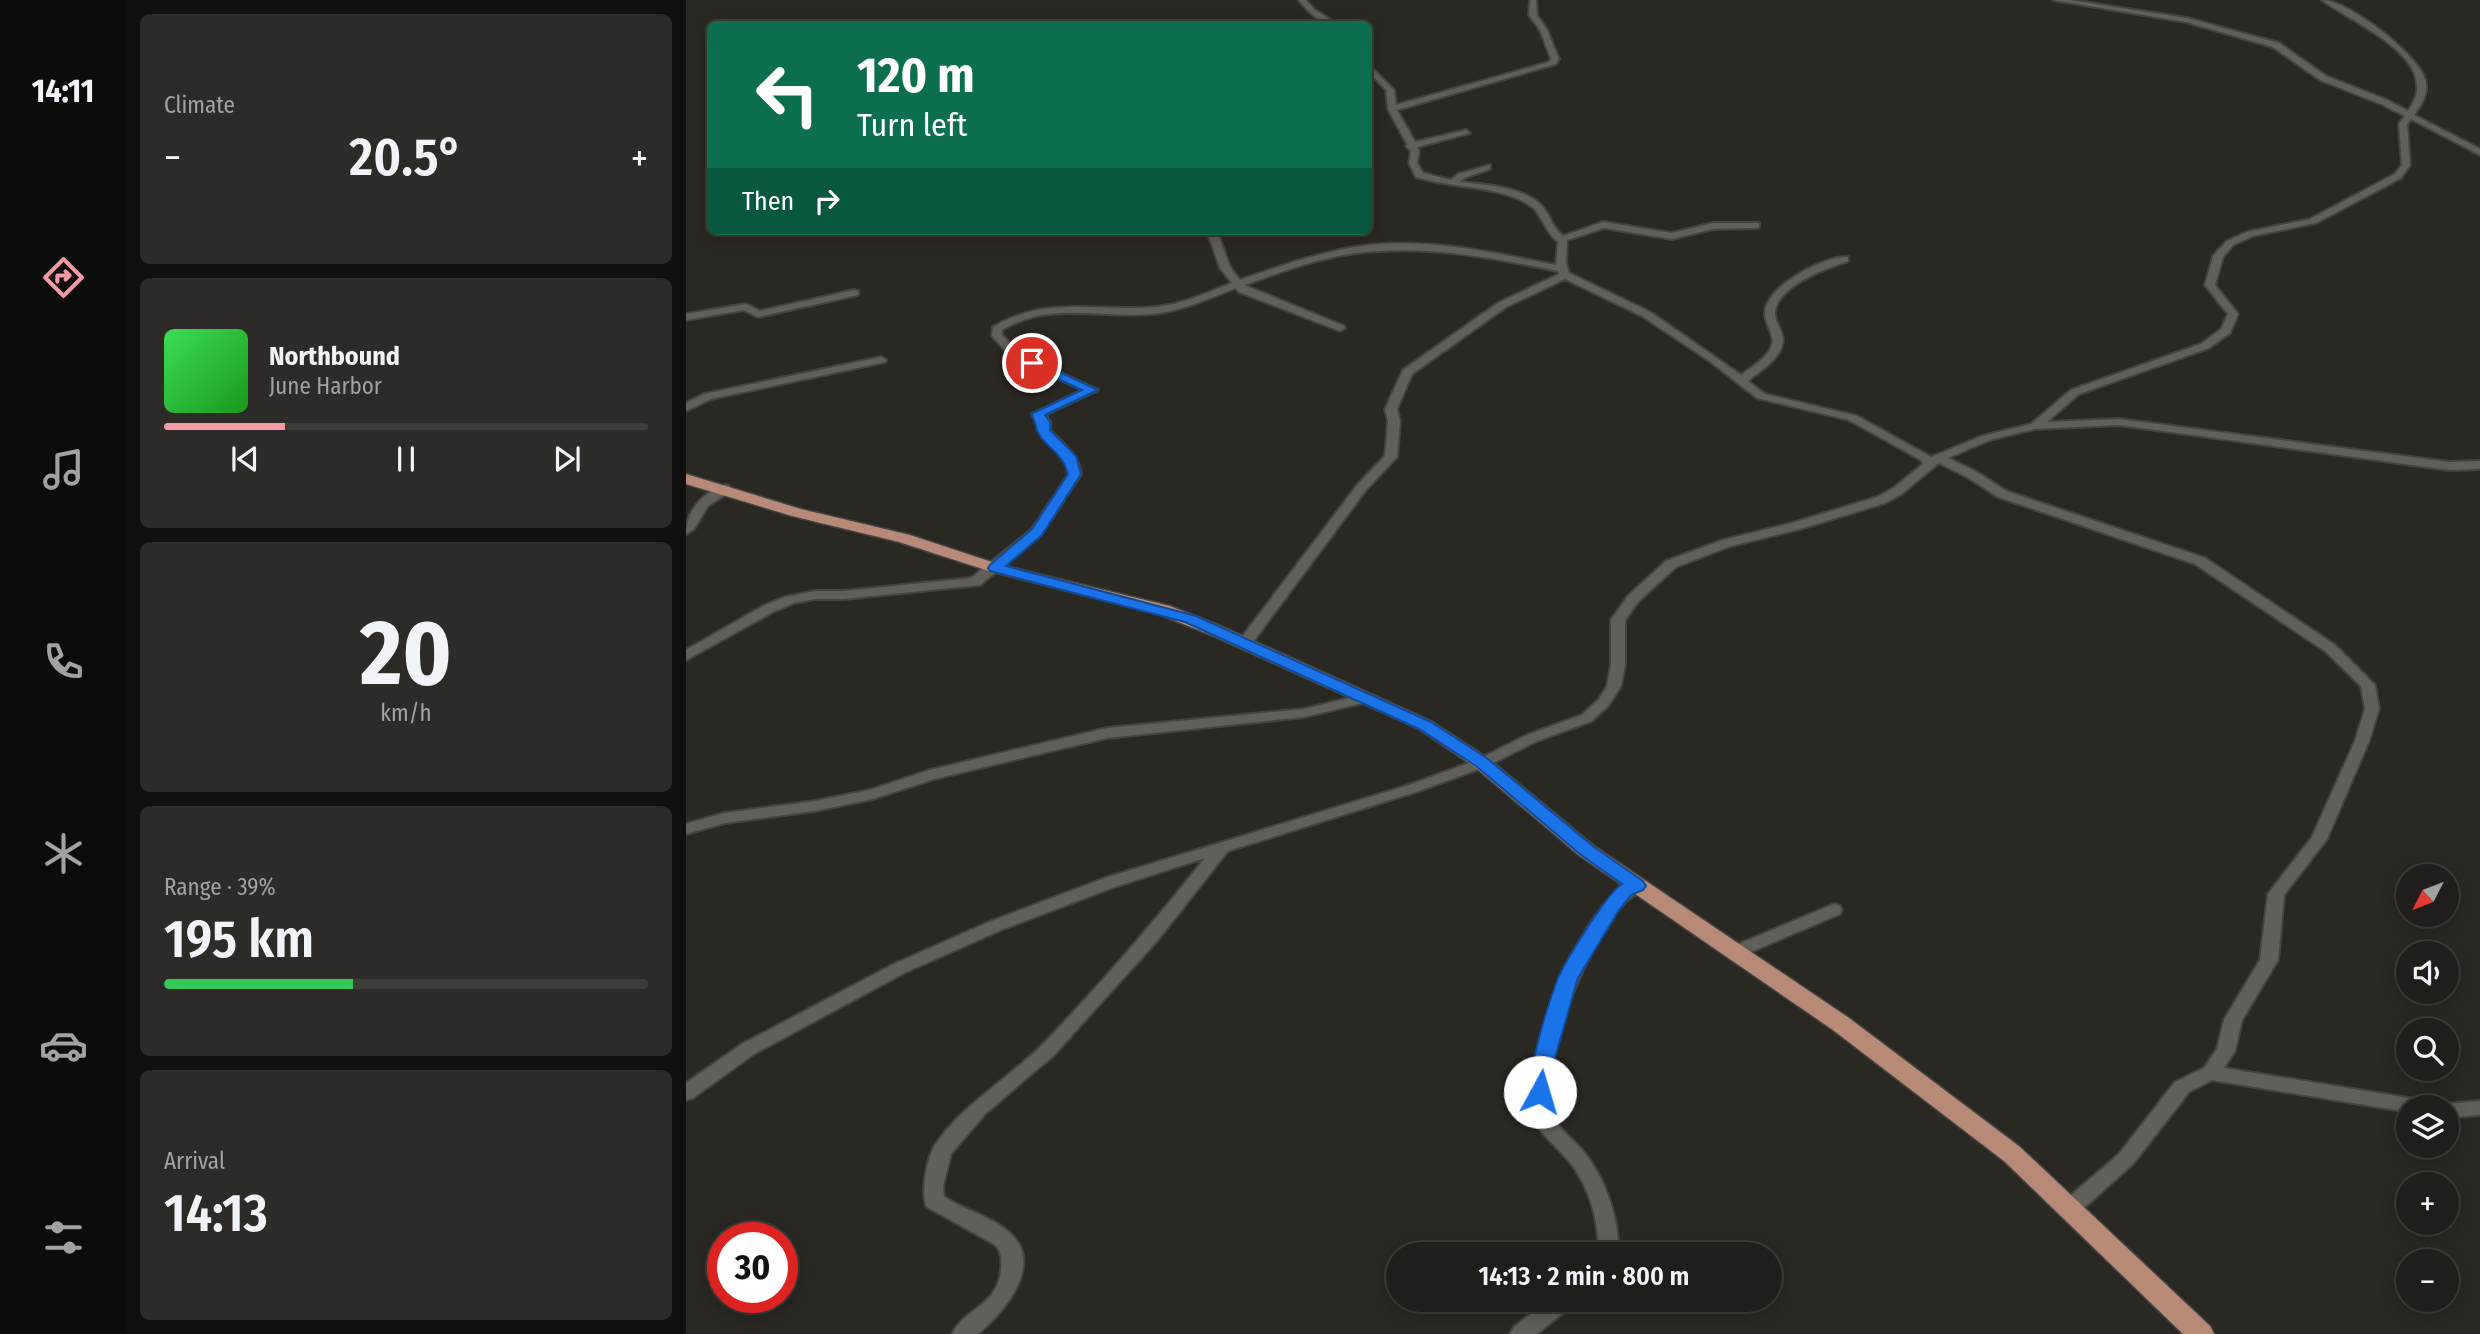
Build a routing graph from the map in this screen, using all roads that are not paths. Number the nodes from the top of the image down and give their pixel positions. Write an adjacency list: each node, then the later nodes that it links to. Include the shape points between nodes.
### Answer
1 (1302, 0): 5 (street)
2 (1533, 0): 7 (street, via 1532,15 1546,30 1555,59 1552,64)
3 (2056, 0): 8 (street, via 2166,15 2276,45 2338,86)
4 (2325, 0): 8 (street, via 2387,37 2419,75 2422,96)
5 (1328, 21)
6 (1372, 70): 7 (street, via 1390,90)
7 (1392, 109): 10 (street)
8 (2411, 116): 11 (street); 26 (street, via 2401,133 2407,157 2398,176 2313,221 2250,234 2230,243 2218,256 2210,285 2233,314 2226,331 2205,346 2075,392)
9 (1466, 133): 10 (street)
10 (1410, 146): 13 (street, via 1419,175)
11 (2480, 152)
12 (1487, 167): 13 (street)
13 (1452, 184): 16 (street, via 1532,202 1544,214 1550,230)
14 (1756, 225): 16 (street, via 1713,226 1672,236 1603,225)
15 (1213, 235): 19 (street, via 1225,268)
16 (1562, 239): 18 (street)
17 (1845, 259): 24 (street, via 1801,277 1775,297 1770,314 1778,334 1776,348)
18 (1563, 272): 19 (street, via 1469,250 1379,245 1325,256); 24 (street, via 1646,314); 34 (street, via 1502,305 1407,372 1391,409 1391,457 1362,487)
19 (1237, 285): 22 (street); 33 (street, via 1161,310 1049,311 997,329 1016,356 1092,390 1038,414 1044,431 1071,459 1074,474 1037,532)
20 (854, 293): 21 (street, via 758,314 746,307 731,307)
21 (686, 317)
22 (1340, 328)
23 (881, 360): 25 (street, via 708,396)
24 (1741, 382): 27 (street, via 1771,400 1853,418)
25 (686, 408)
26 (2035, 426): 27 (street, via 1986,438); 28 (street, via 2119,422 2449,466)
27 (1934, 462): 37 (street, via 1881,500 1727,542 1671,564 1633,599 1618,620 1618,665 1614,686 1604,702 1587,718); 43 (street, via 1971,474 2001,494 2200,561 2330,648 2368,685 2372,709 2362,741 2319,839 2276,894 2269,960 2233,1020 2225,1051)
28 (2480, 465)
29 (686, 480): 30 (main road)
30 (725, 489): 31 (street); 33 (main road)
31 (690, 517): 32 (street, via 691,527)
32 (686, 530)
33 (995, 568): 34 (main road, via 1164,610); 35 (street, via 969,584 790,600)
34 (1244, 644): 36 (main road)
35 (686, 656)
36 (1366, 698): 37 (main road, via 1435,731); 38 (street, via 1304,713 1107,733 930,775 873,794 724,818)
37 (1482, 763): 39 (street); 40 (main road, via 1587,851)
38 (686, 829)
39 (1223, 848): 44 (street, via 1111,882 898,969 748,1049); 51 (street, via 1151,937 1048,1050 978,1109 942,1151 934,1201 1004,1239 1012,1256 1013,1281 996,1307)
40 (1637, 886): 42 (main road); 49 (street, via 1612,905 1568,978 1539,1075 1540,1110 1591,1180)
41 (1835, 910): 42 (street)
42 (1735, 952): 48 (main road, via 1841,1024 2002,1147)
43 (2210, 1073): 45 (street); 48 (street, via 2182,1087 2126,1159)
44 (686, 1093)
45 (2396, 1103)
46 (2480, 1108): 47 (street)
47 (2459, 1110)
48 (2070, 1208): 53 (main road)
49 (1609, 1242)
50 (1549, 1312): 52 (street)
51 (962, 1334)
52 (1521, 1334)
53 (2202, 1334)

